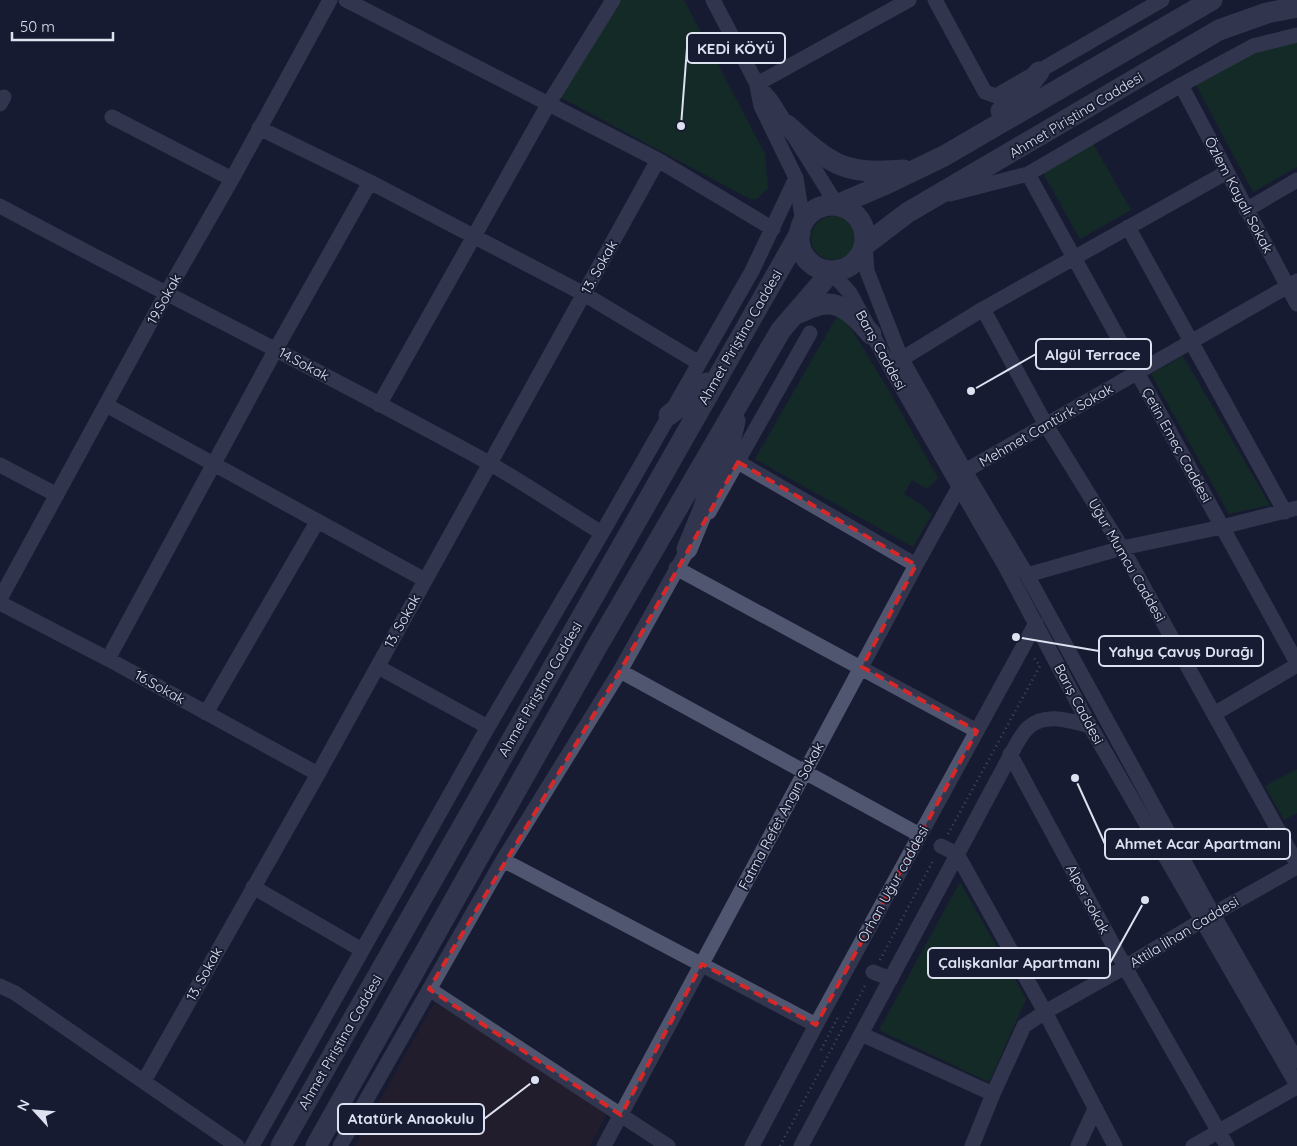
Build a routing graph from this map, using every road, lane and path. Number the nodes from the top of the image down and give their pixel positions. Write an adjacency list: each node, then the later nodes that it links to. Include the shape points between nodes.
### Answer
1 (330, 0): 18 (street, 19.Sokak)
2 (346, 0): 15 (street)
3 (613, 0): 15 (street)
4 (713, 0): 13 (street)
5 (909, 0): 13 (street)
6 (935, 0): 12 (street, via 986,92 996,96)
7 (1162, 0): 9 (street)
8 (1212, 0): 19 (street)
9 (1136, 6): 12 (street)
10 (1297, 7): 28 (street, Ahmet Piriştina Caddesi, via 1267,13 1219,30)
11 (1297, 35): 14 (street, via 1253,46)
12 (1038, 72): 19 (street, via 1020,96 977,127)
13 (757, 84): 17 (street); 24 (street, via 762,106)
14 (1181, 85): 22 (street, Özlem Kayalı Sokak); 23 (street)
15 (549, 104): 20 (street); 35 (street)
16 (112, 117): 25 (street)
17 (787, 125): 21 (street, via 817,152 854,170 875,172); 29 (street)
18 (260, 128): 25 (street, 19.Sokak); 27 (street)
19 (964, 144): 21 (street)
20 (658, 160): 34 (street); 41 (street, 13. Sokak)
21 (919, 168): 29 (street)
22 (1227, 172): 31 (street, Özlem Kayalı Sokak); 32 (street)
23 (1028, 174): 28 (street); 37 (street, Çetin Emeç Caddesi)
24 (796, 178): 33 (street); 34 (street)
25 (232, 180): 40 (street, 19.Sokak)
26 (1297, 180): 31 (street)
27 (370, 182): 35 (street); 48 (street)
28 (930, 199): 36 (street, Ahmet Piriştina Caddesi)
29 (837, 205): 33 (street, via 817,209); 36 (street, via 856,215 865,234)
30 (0, 206): 40 (street, 14.Sokak)
31 (1246, 210): 39 (street, Özlem Kayalı Sokak)
32 (1128, 227): 37 (street); 47 (street)
33 (801, 228): 38 (street, via 800,243 808,261); 51 (street, Ahmet Piriştina Caddesi)
34 (773, 229): 49 (street)
35 (473, 236): 41 (street); 55 (street)
36 (865, 245): 38 (street, via 855,262); 50 (street, Barış Caddesi, via 870,278)
37 (1075, 257): 43 (street); 52 (street, Çetin Emeç Caddesi)
38 (831, 272): 44 (street, Ahmet Piriştina Caddesi); 46 (street, Barış Caddesi, via 850,293)
39 (1292, 283): 42 (street, Özlem Kayalı Sokak); 47 (street, Mehmet Cantürk Sokak)
40 (166, 294): 48 (street, 14.Sokak); 54 (street, 19.Sokak)
41 (584, 294): 49 (street); 59 (street, 13. Sokak)
42 (1297, 304)
43 (983, 309): 50 (street); 57 (street, Uğur Mumcu Caddesi)
44 (794, 315): 46 (street, via 820,304 839,306); 53 (street, Ahmet Piriştina Caddesi, via 781,330)
45 (810, 333): 58 (street)
46 (872, 334): 50 (street, Barış Caddesi)
47 (1190, 341): 52 (street, Mehmet Cantürk Sokak); 65 (street)
48 (276, 349): 55 (street, 14.Sokak); 61 (street)
49 (699, 363): 56 (street)
50 (896, 363): 62 (street, Barış Caddesi); 63 (street, Barış Caddesi)
51 (724, 365): 56 (street); 120 (street, Ahmet Piriştina Caddesi)
52 (1137, 372): 57 (street, Mehmet Cantürk Sokak); 67 (street, Çetin Emeç Caddesi)
53 (738, 403): 70 (street, via 728,450 712,482); 121 (street, Ahmet Piriştina Caddesi)
54 (106, 405): 61 (street); 64 (street, 19.Sokak)
55 (379, 405): 59 (street, 14.Sokak)
56 (669, 415): 68 (street)
57 (1046, 425): 62 (street, Mehmet Cantürk Sokak); 69 (street, Uğur Mumcu Caddesi)
58 (738, 462): 70 (street); 71 (street)
59 (491, 464): 68 (street, 14.Sokak); 74 (street, 13. Sokak)
60 (0, 465): 64 (street)
61 (213, 465): 66 (street); 78 (street)
62 (965, 472): 63 (street, Mehmet Cantürk Sokak); 73 (street, Barış Caddesi)
63 (959, 487): 71 (street, Fatma Refet Angın Sokak); 77 (street, Barış Caddesi)
64 (57, 495): 75 (street, 19.Sokak)
65 (1291, 510): 67 (street)
66 (317, 522): 74 (street); 84 (street)
67 (1222, 527): 69 (street); 80 (street, Çetin Emeç Caddesi)
68 (602, 533): 87 (street)
69 (1122, 548): 73 (street); 85 (street, Uğur Mumcu Caddesi)
70 (687, 549): 72 (street)
71 (916, 565): 82 (street, Fatma Refet Angın Sokak)
72 (676, 568): 82 (street); 83 (street)
73 (1027, 575): 98 (street, Barış Caddesi)
74 (425, 580): 81 (street, 13. Sokak)
75 (0, 599)
76 (0, 603): 78 (street, 16.Sokak)
77 (1036, 623): 86 (street, Barış Caddesi); 88 (street, Orhan Uğur caddesi)
78 (108, 659): 84 (street, 16.Sokak)
79 (1028, 664): 93 (path, via 1032,656 1040,666)
80 (1297, 664): 85 (street)
81 (378, 667): 87 (street); 91 (street, 13. Sokak)
82 (862, 668): 88 (street); 90 (street, Fatma Refet Angın Sokak)
83 (620, 671): 90 (street); 95 (street)
84 (206, 713): 91 (street, 16.Sokak)
85 (1214, 714): 96 (street, Uğur Mumcu Caddesi)
86 (1090, 726): 89 (street, via 1045,718 1029,727); 98 (street, Barış Caddesi)
87 (488, 727): 99 (street)
88 (977, 730): 92 (street, Orhan Uğur caddesi)
89 (1010, 754): 94 (street); 101 (street, Alper sokak)
90 (805, 771): 92 (street); 100 (street, Fatma Refet Angın Sokak)
91 (318, 774): 97 (street, 13. Sokak)
92 (920, 835): 108 (street, Orhan Uğur caddesi)
93 (941, 846): 94 (street); 102 (path)
94 (957, 854): 103 (street); 106 (street)
95 (503, 860): 100 (street); 105 (street)
96 (1297, 865): 98 (street, Attila İlhan Caddesi)
97 (253, 887): 99 (street); 112 (street, 13. Sokak)
98 (1207, 917): 101 (street, Attila İlhan Caddesi); 111 (street, Barış Caddesi); 113 (street, Barış Caddesi)
99 (362, 950): 119 (street)
100 (702, 964): 108 (street); 116 (street, Fatma Refet Angın Sokak)
101 (1125, 967): 106 (street, Attila İlhan Caddesi); 117 (street, Alper sokak)
102 (873, 972): 103 (street); 126 (path)
103 (891, 979): 109 (street)
104 (0, 986): 112 (street)
105 (429, 989): 116 (street); 122 (street)
106 (1045, 1012): 114 (street, Attila İlhan Caddesi, via 1024,1026); 115 (street)
107 (839, 1015): 110 (path)
108 (816, 1025): 125 (street, Orhan Uğur caddesi)
109 (861, 1034): 114 (street); 127 (street)
110 (820, 1050)
111 (1297, 1061)
112 (144, 1081): 118 (street)
113 (1297, 1086): 117 (street)
114 (993, 1094): 128 (street, Attila İlhan Caddesi)
115 (1095, 1109): 129 (street); 130 (street)
116 (621, 1115): 123 (street, Fatma Refet Angın Sokak); 124 (street)
117 (1219, 1131): 131 (street); 132 (street, Alper sokak)
118 (237, 1146)
119 (252, 1146)
120 (281, 1146)
121 (316, 1146)
122 (340, 1146)
123 (604, 1146)
124 (668, 1146)
125 (752, 1146)
126 (780, 1146)
127 (801, 1146)
128 (972, 1146)
129 (1078, 1146)
130 (1115, 1146)
131 (1193, 1146)
132 (1227, 1146)

